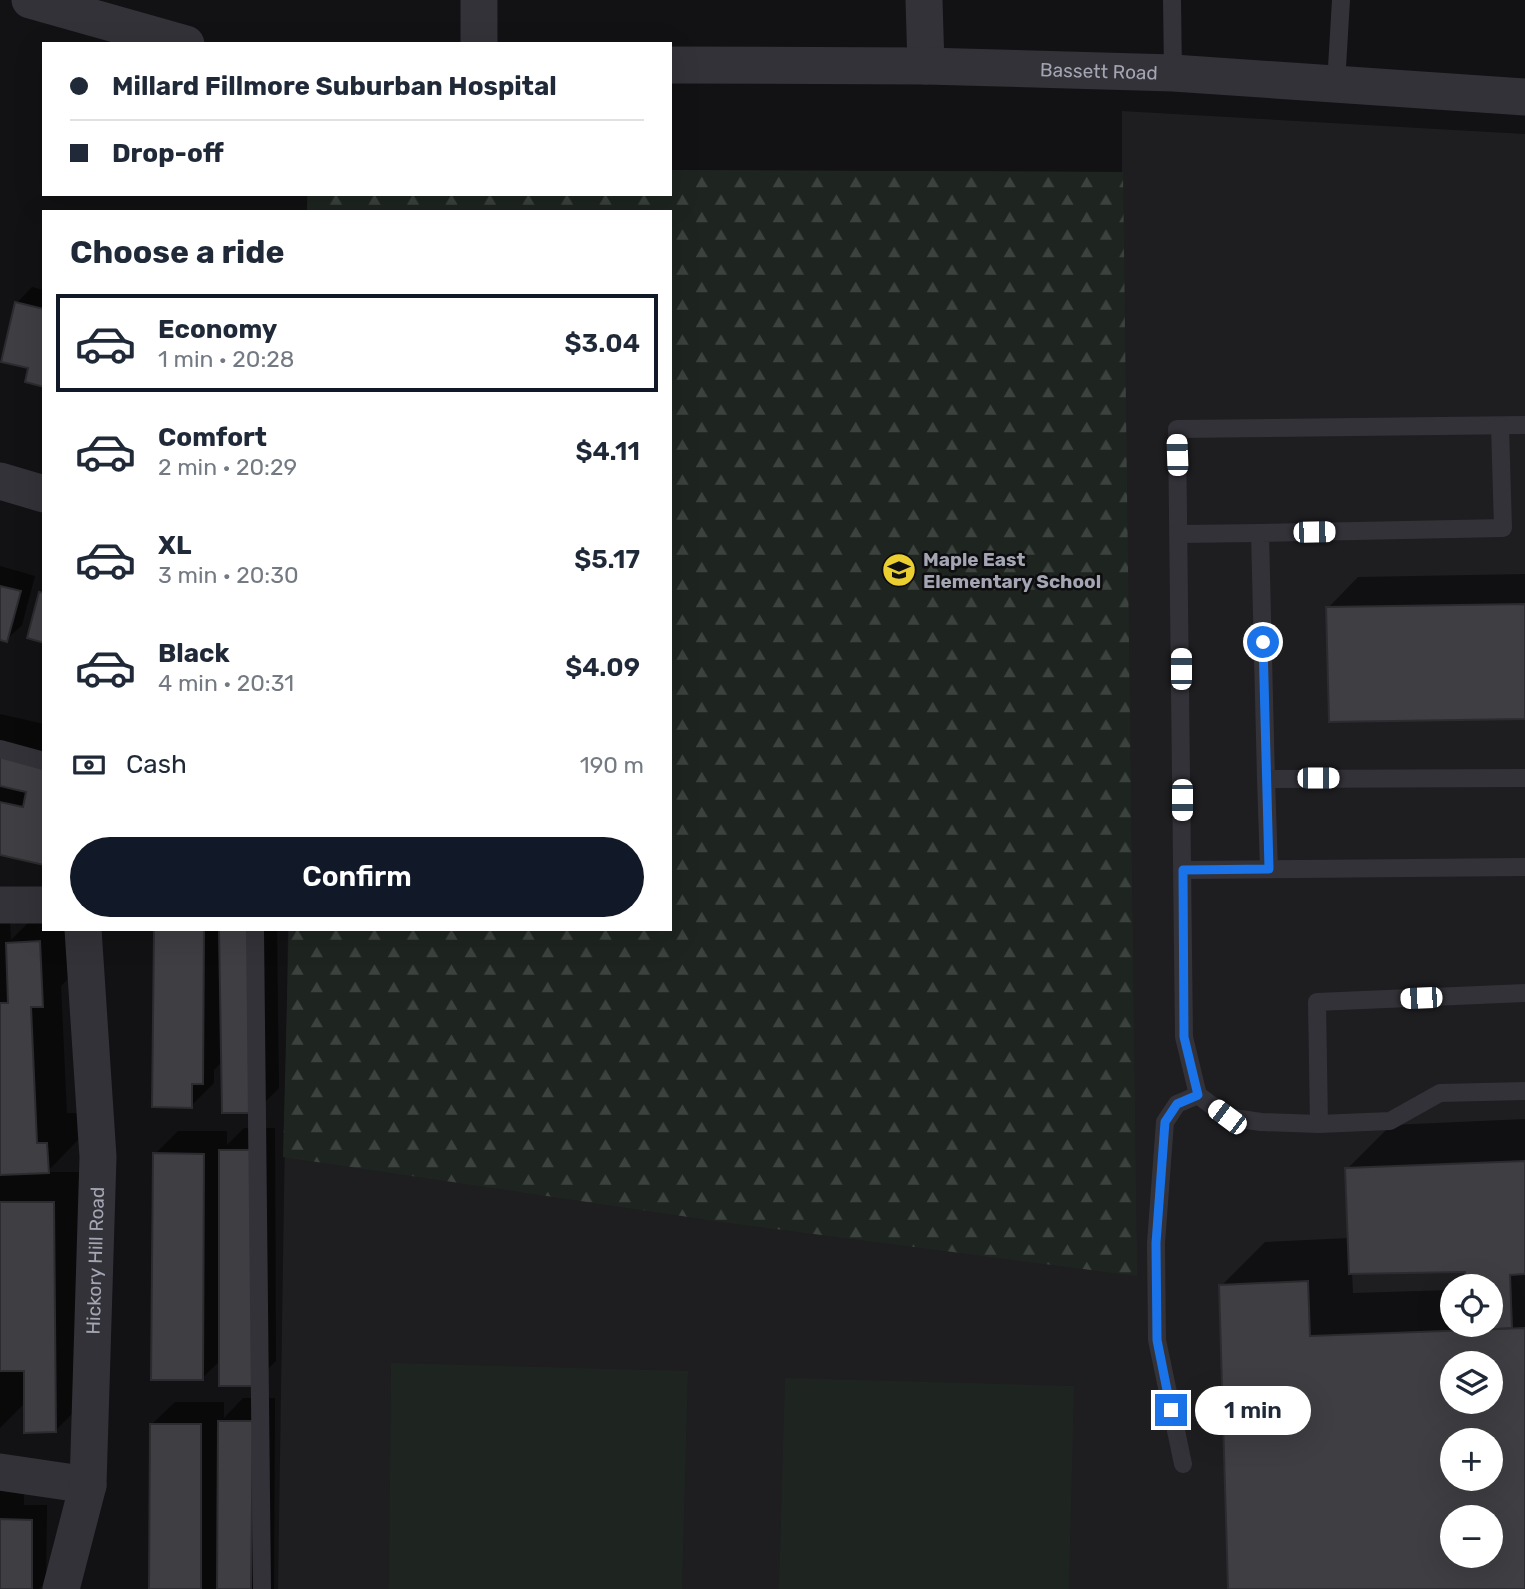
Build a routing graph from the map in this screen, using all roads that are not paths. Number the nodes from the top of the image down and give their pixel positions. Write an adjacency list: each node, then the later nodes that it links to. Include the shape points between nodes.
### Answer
1 (30, 0): 6 (street)
2 (479, 0): 7 (street)
3 (924, 0): 9 (street)
4 (1172, 0): 10 (lane)
5 (1341, 0): 11 (lane)
6 (179, 42)
7 (479, 42)
8 (672, 65): 9 (street, Bassett Road)
9 (926, 66): 10 (street, Bassett Road)
10 (1173, 72): 11 (street, Bassett Road)
11 (1336, 84): 12 (street, Bassett Road)
12 (1525, 97)
13 (1525, 425): 14 (lane)
14 (1500, 426): 17 (lane, via 1503,528); 18 (lane, via 1177,429)
15 (0, 481): 16 (street)
16 (42, 493)
17 (1260, 533): 18 (lane); 22 (lane)
18 (1179, 534): 25 (lane)
19 (0, 749): 20 (lane)
20 (42, 760)
21 (1525, 778): 22 (lane)
22 (1266, 779): 24 (lane)
23 (1525, 867): 24 (lane)
24 (1269, 869): 25 (lane)
25 (1183, 870): 32 (lane, via 1184,1037)
26 (0, 905): 27 (street)
27 (42, 905)
28 (83, 931): 36 (street, Hickory Hill Road, via 99,1157)
29 (255, 931): 38 (lane)
30 (1525, 993): 33 (lane, via 1317,1002)
31 (1525, 1091): 33 (lane, via 1440,1093 1390,1121)
32 (1198, 1095): 33 (lane, via 1227,1117); 34 (lane, via 1177,1104 1165,1122 1156,1243 1157,1340)
33 (1320, 1124)
34 (1184, 1464)
35 (0, 1472): 36 (street)
36 (88, 1485): 37 (street, Hickory Hill Road)
37 (61, 1589)
38 (262, 1589)

